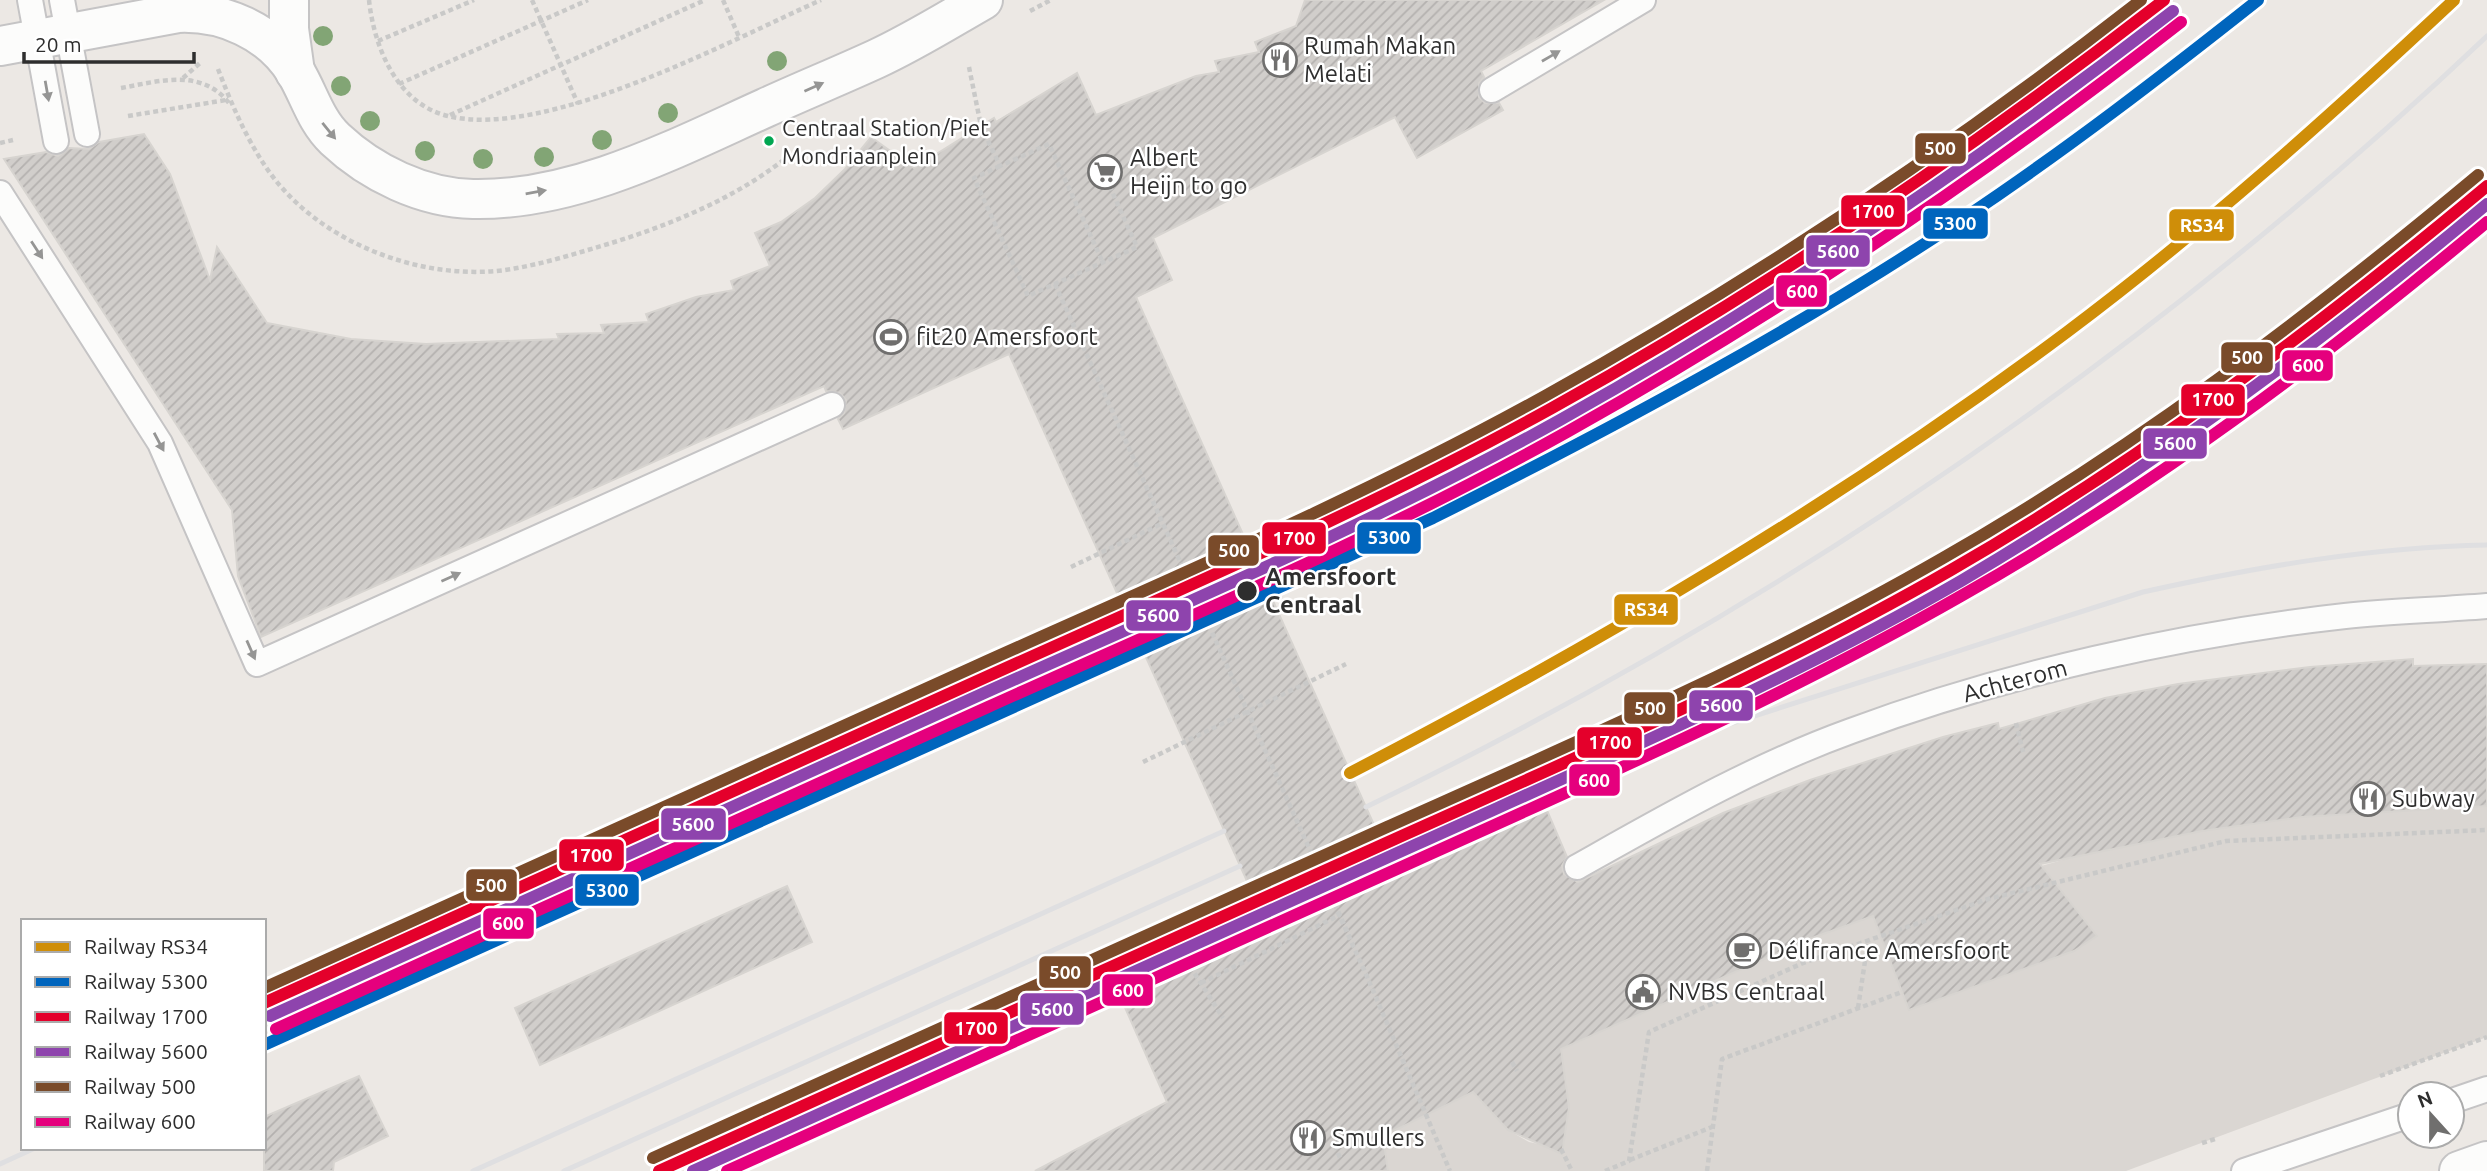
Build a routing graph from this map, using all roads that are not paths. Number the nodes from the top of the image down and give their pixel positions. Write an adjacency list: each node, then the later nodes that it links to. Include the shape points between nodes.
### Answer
1 (30, 0): 5 (lane)
2 (289, 0): 7 (street)
3 (983, 0): 7 (street, one-way to 3, via 311,108 333,138 368,166 433,193 472,199 506,197 638,164 879,58)
4 (1643, 0): 8 (lane, one-way to 4)
5 (56, 24): 6 (street); 7 (street, via 204,12 253,32 278,50); 9 (lane); 10 (lane, one-way to 10)
6 (0, 46)
7 (295, 72)
8 (1492, 90)
9 (87, 134)
10 (56, 141)
11 (0, 193): 12 (lane, one-way to 12, via 160,443 257,664)
12 (832, 405)
13 (2487, 607): 14 (lane, Achterom, via 2344,616 2160,645 2005,682 1851,731 1718,788)
14 (1577, 867)
15 (2487, 1089): 16 (lane)
16 (2466, 1096)
17 (2396, 1120): 19 (lane)
18 (2487, 1161): 20 (street)
19 (2244, 1171)
20 (2459, 1171)

